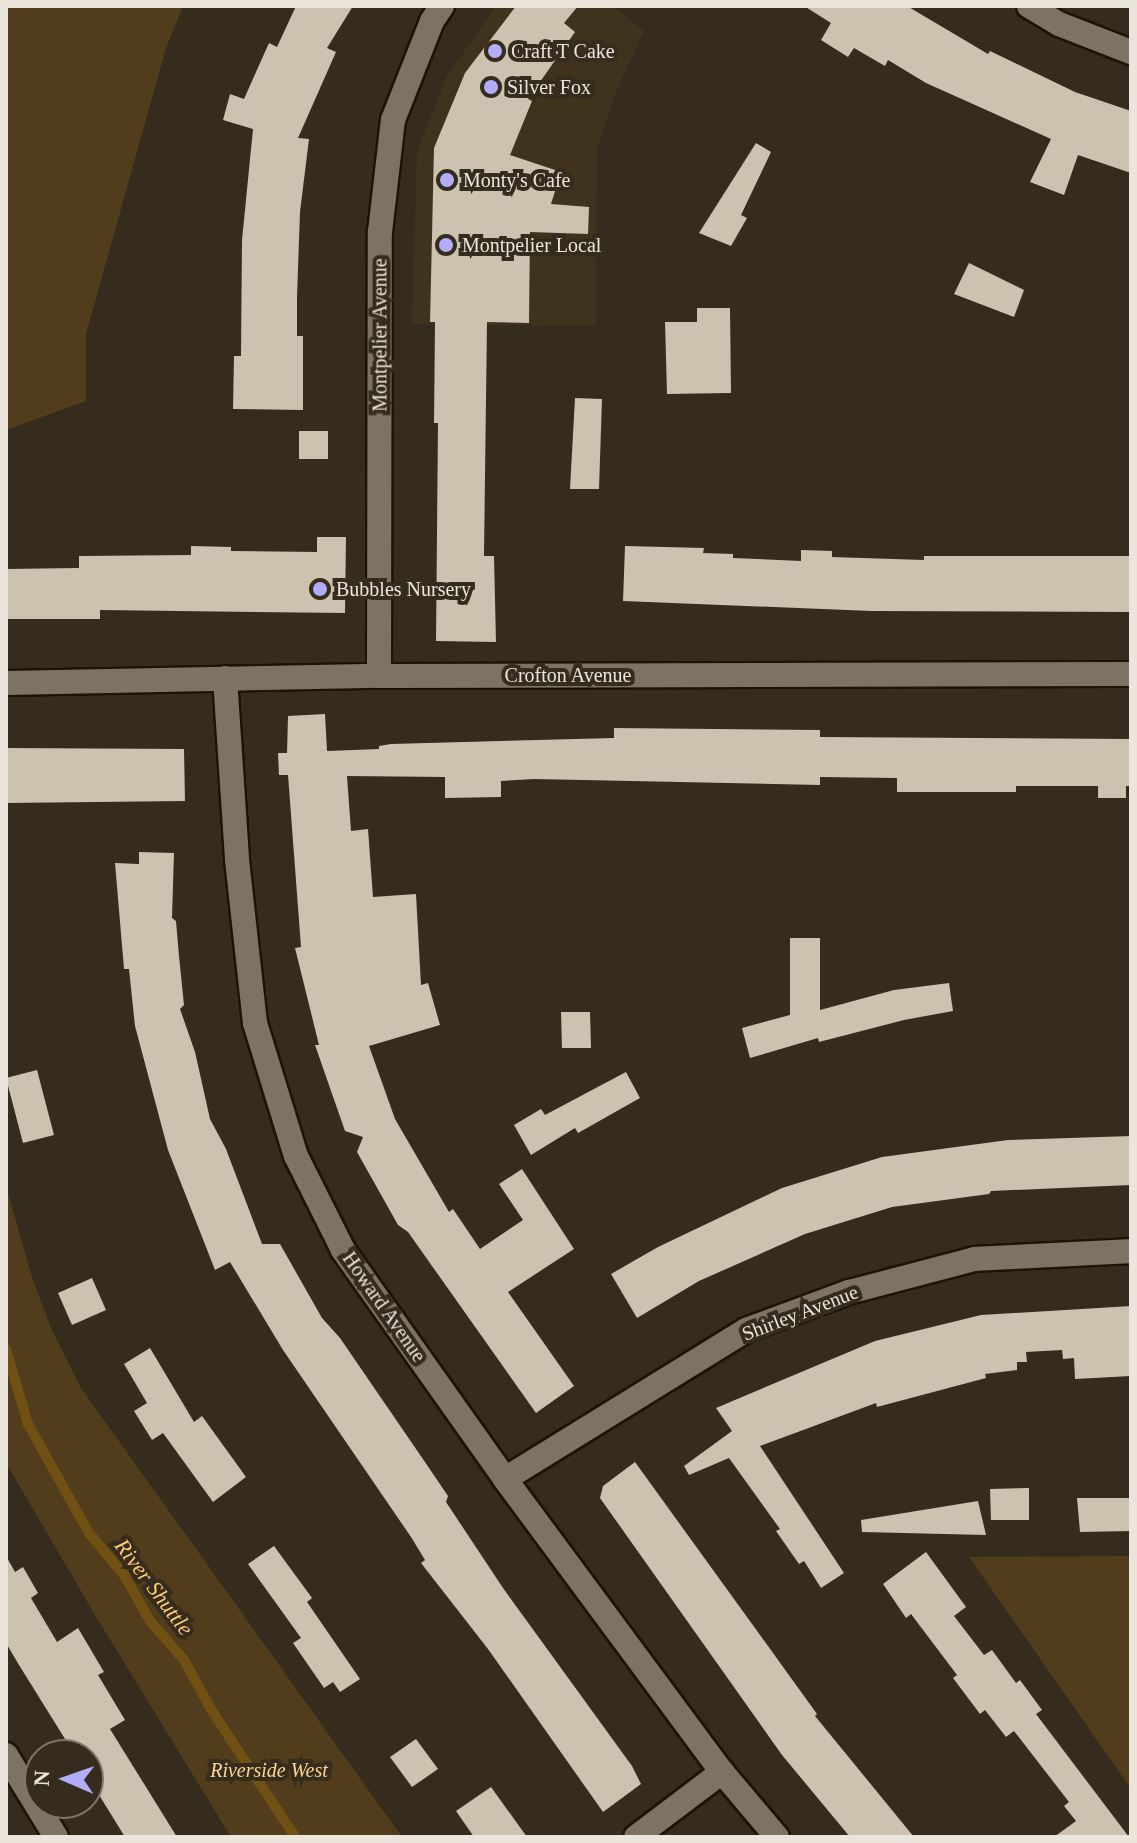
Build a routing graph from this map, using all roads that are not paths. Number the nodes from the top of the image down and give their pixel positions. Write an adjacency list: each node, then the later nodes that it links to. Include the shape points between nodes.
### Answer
1 (442, 6): 5 (street, Montpelier Avenue, via 393,120 380,232)
2 (1029, 6): 3 (street, via 1059,24)
3 (1131, 52)
4 (1131, 674): 5 (street, Crofton Avenue)
5 (379, 676): 6 (street, Crofton Avenue)
6 (225, 678): 7 (street, Crofton Avenue); 9 (street, Howard Avenue, via 255,1023 296,1156 343,1250)
7 (6, 683)
8 (1131, 1251): 9 (street, Shirley Avenue, via 975,1259 849,1292 746,1330)
9 (505, 1479): 11 (street, Howard Avenue)
10 (6, 1755): 12 (street)
11 (722, 1772): 13 (street); 14 (street, Howard Avenue)
12 (56, 1837)
13 (636, 1837)
14 (777, 1837)

